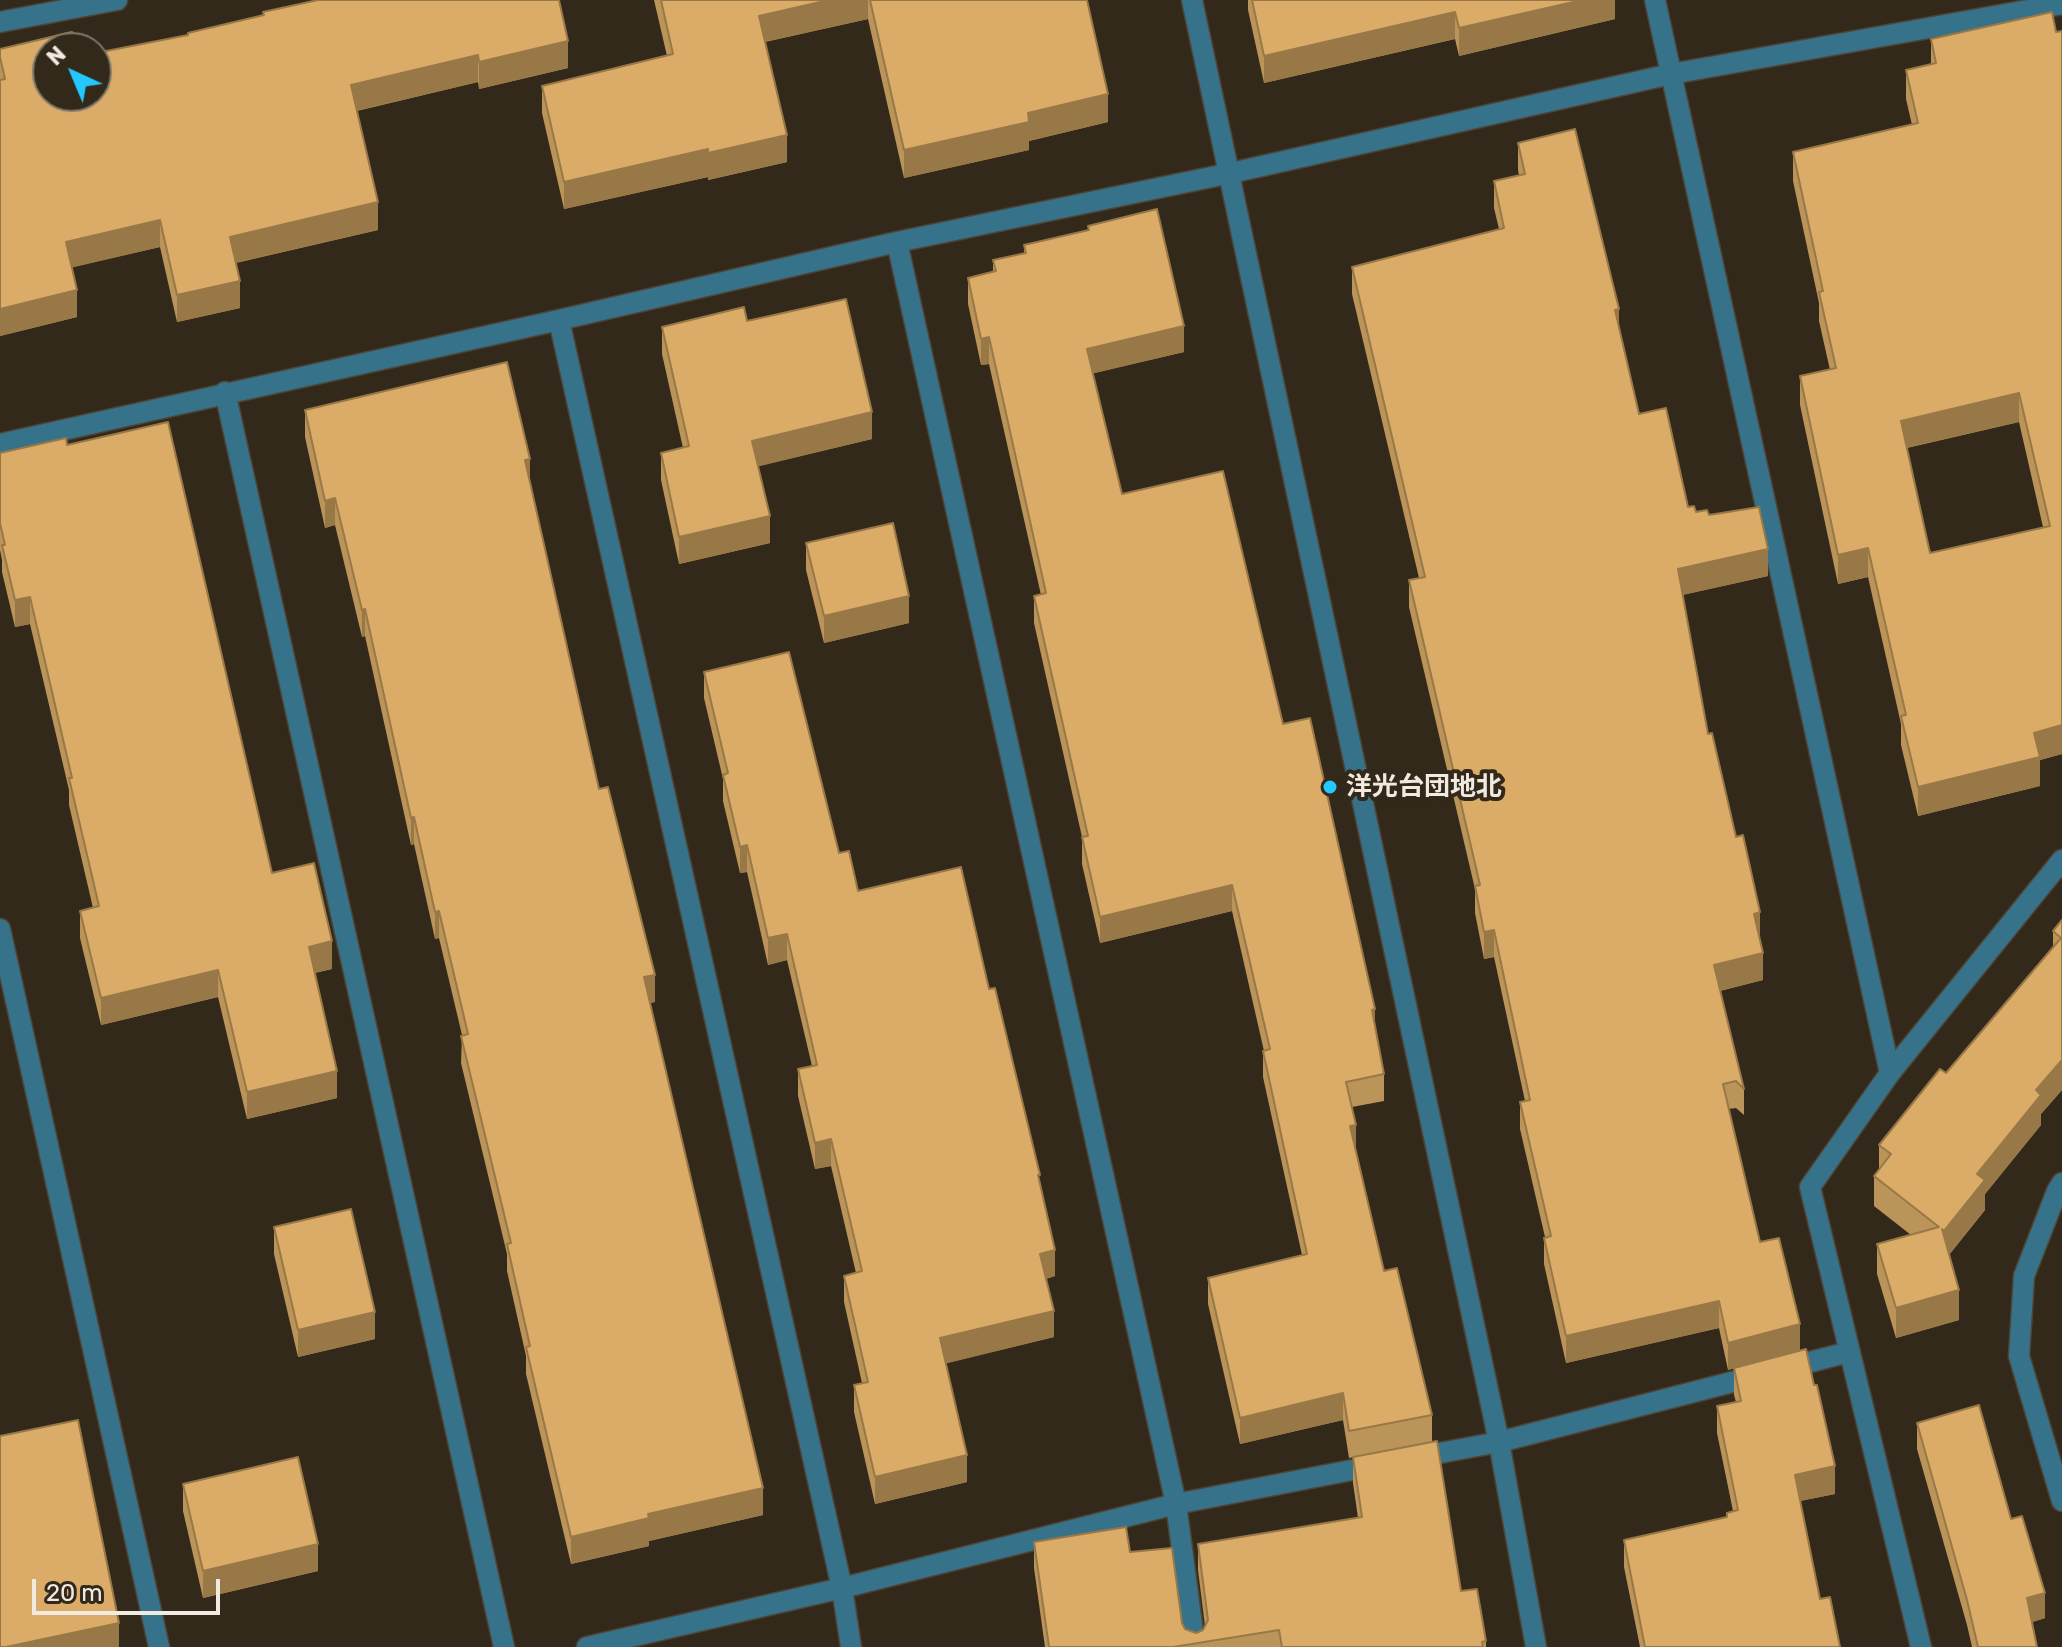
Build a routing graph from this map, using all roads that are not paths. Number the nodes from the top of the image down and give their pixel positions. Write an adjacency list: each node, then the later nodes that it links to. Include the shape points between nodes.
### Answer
1 (117, 0): 5 (street)
2 (1192, 0): 7 (street)
3 (1655, 0): 6 (street)
4 (2062, 4): 6 (street)
5 (0, 22)
6 (1671, 74): 7 (street); 14 (street)
7 (1231, 173): 8 (street); 17 (street)
8 (897, 242): 9 (street); 19 (street)
9 (559, 320): 10 (street); 20 (street)
10 (225, 392): 11 (street); 22 (street)
11 (0, 444)
12 (2062, 860): 14 (street)
13 (0, 929): 21 (street)
14 (1890, 1073): 16 (street, via 1810,1187)
15 (2062, 1183): 18 (street, via 2024,1276 2019,1356)
16 (1849, 1352): 17 (street); 27 (street)
17 (1499, 1442): 19 (street); 26 (street)
18 (2062, 1501)
19 (1176, 1504): 20 (street); 25 (street)
20 (842, 1588): 23 (street); 24 (street)
21 (159, 1647)
22 (504, 1647)
23 (587, 1647)
24 (851, 1647)
25 (1195, 1647)
26 (1536, 1647)
27 (1921, 1647)

